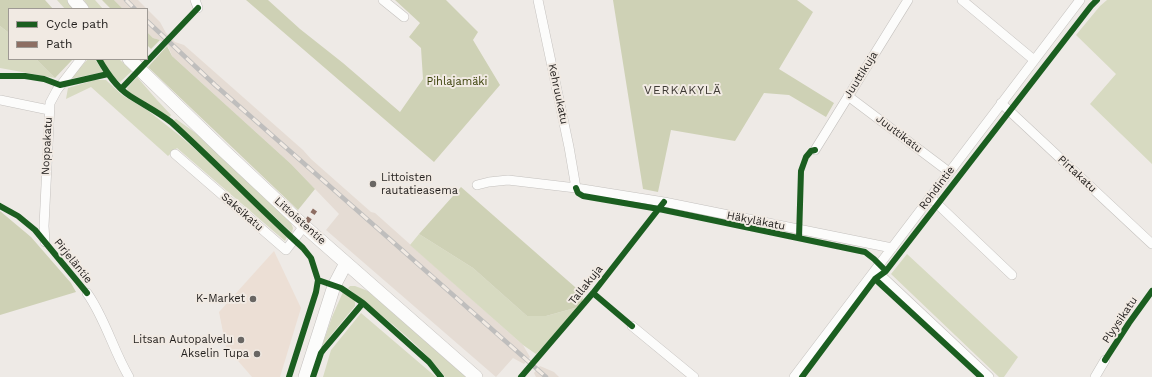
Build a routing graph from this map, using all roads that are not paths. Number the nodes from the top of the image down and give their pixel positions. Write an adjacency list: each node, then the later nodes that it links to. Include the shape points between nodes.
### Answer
1 (74, 0): 7 (street)
2 (383, 0): 8 (street)
3 (538, 0): 20 (street, Kehruukatu)
4 (908, 0): 12 (street, Juuttikuja)
5 (962, 0): 11 (street)
6 (1080, 0): 11 (street, Rohdintie)
7 (81, 8)
8 (404, 17)
9 (80, 60): 15 (street, Noppakatu, via 53,96)
10 (130, 60): 22 (street, Littoistentie)
11 (1034, 60): 14 (street, Rohdintie)
12 (848, 96): 16 (street, Juuttikuja); 18 (street, Juuttikatu)
13 (0, 100): 15 (street)
14 (1001, 103): 18 (street, Rohdintie); 24 (street, Pirtakatu)
15 (49, 110): 23 (street, Noppakatu)
16 (815, 150)
17 (175, 154): 22 (street, Saksikatu, via 286,250)
18 (949, 172): 21 (street, Rohdintie)
19 (477, 185): 20 (street, Häkyläkatu, via 508,180)
20 (576, 188): 25 (street, Häkyläkatu, via 664,202)
21 (930, 197): 25 (street, Rohdintie); 28 (street)
22 (304, 226): 26 (street, Littoistentie)
23 (45, 242)
24 (1152, 244)
25 (892, 248): 27 (street, Rohdintie)
26 (346, 263): 33 (street, via 334,286); 34 (street, Littoistentie)
27 (875, 270): 36 (street, Rohdintie); 37 (street)
28 (1012, 275)
29 (87, 293): 32 (street, Pirjeläntie)
30 (632, 326): 35 (street)
31 (1105, 360): 38 (street, Plyysikatu)
32 (130, 377)
33 (305, 377)
34 (476, 377)
35 (694, 377)
36 (794, 377)
37 (989, 377)
38 (1095, 377)

